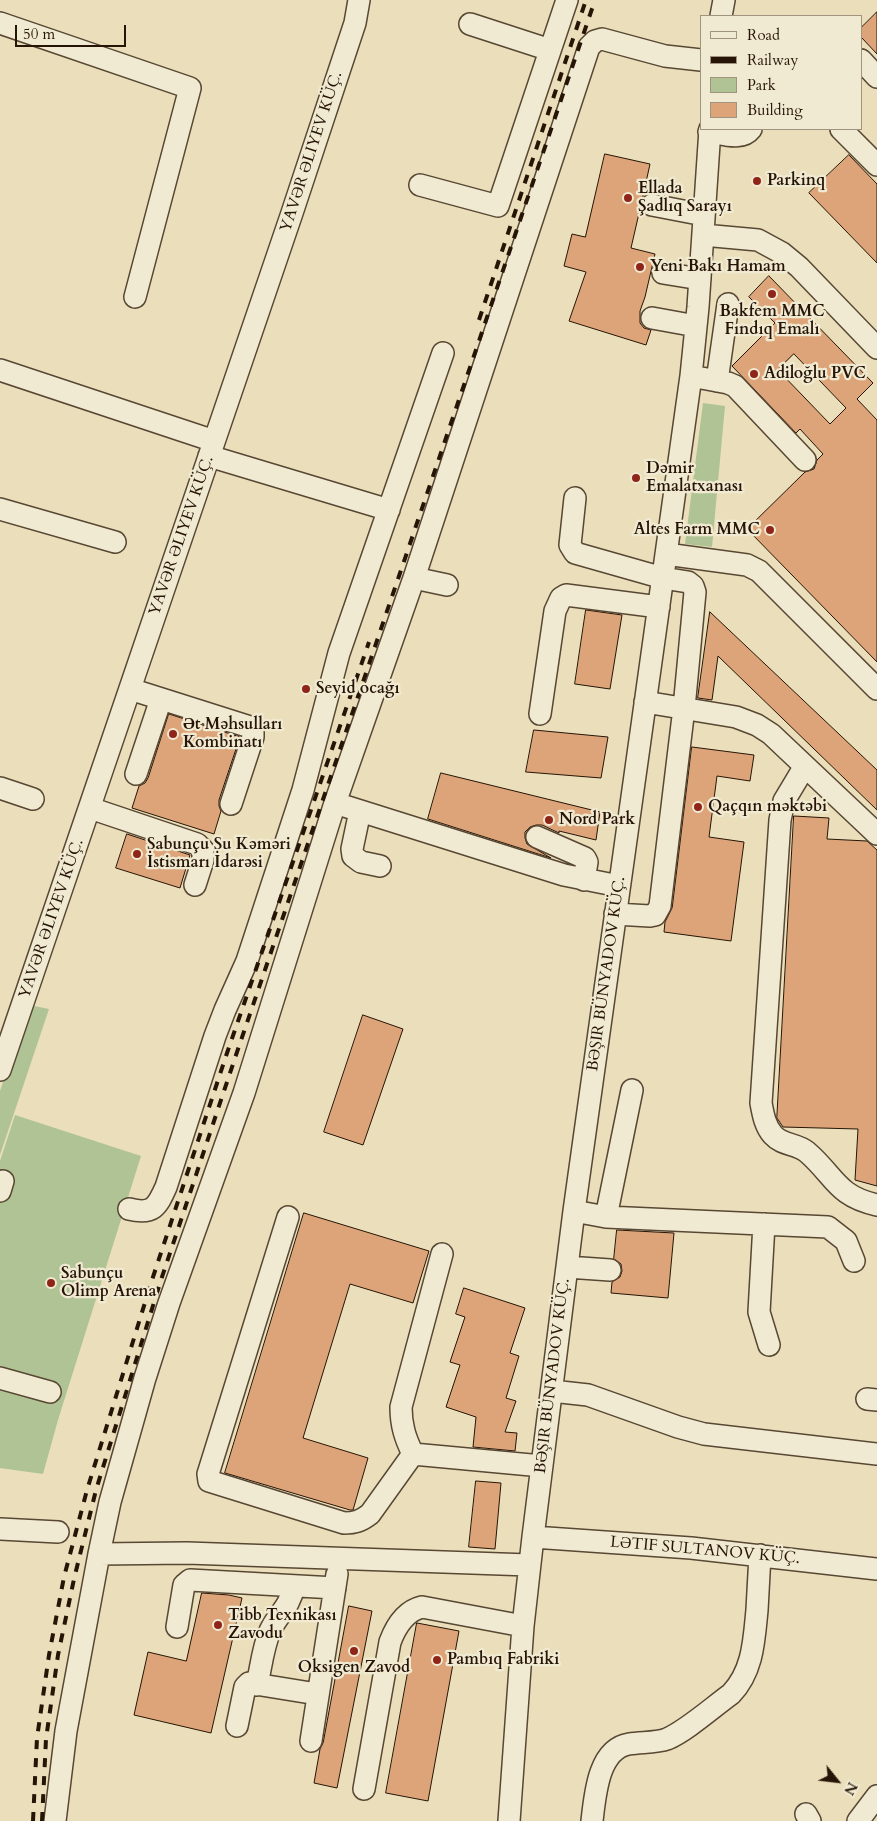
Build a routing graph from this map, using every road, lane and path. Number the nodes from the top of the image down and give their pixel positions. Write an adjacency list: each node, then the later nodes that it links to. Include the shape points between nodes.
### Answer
1 (359, 0): 29 (street, YAVƏR ƏLIYEV KÜÇ., via 355,23)
2 (567, 0): 7 (street)
3 (724, 0): 4 (street)
4 (721, 15)
5 (0, 23): 20 (street, via 190,88)
6 (470, 24): 7 (street)
7 (550, 50): 15 (street, via 498,206)
8 (700, 60): 36 (street, via 665,56 602,39 589,47)
9 (862, 61): 10 (street)
10 (877, 76)
11 (750, 130): 13 (street, via 742,136)
12 (842, 130): 14 (street)
13 (710, 131): 17 (street, BƏŞIR BÜNYADOV KÜÇ.)
14 (877, 165)
15 (420, 184)
16 (652, 205): 17 (street)
17 (703, 225): 19 (street, BƏŞIR BÜNYADOV KÜÇ.); 24 (street, via 758,240 782,253)
18 (663, 273): 19 (street)
19 (700, 279): 23 (street, BƏŞIR BÜNYADOV KÜÇ.)
20 (135, 297)
21 (728, 304): 28 (street)
22 (652, 318): 23 (street)
23 (696, 326): 27 (street, BƏŞIR BÜNYADOV KÜÇ.)
24 (877, 348)
25 (443, 353): 33 (street)
26 (0, 370): 29 (street)
27 (691, 376): 28 (street); 35 (street, BƏŞIR BÜNYADOV KÜÇ.)
28 (717, 381): 30 (street, via 728,383 742,392)
29 (212, 449): 33 (street); 40 (street, YAVƏR ƏLIYEV KÜÇ.)
30 (805, 460)
31 (575, 498): 37 (street, via 570,545 575,553)
32 (0, 509): 34 (street)
33 (389, 510): 64 (street, via 339,654 303,790 248,961 215,1036 166,1187 152,1209 142,1212)
34 (115, 542)
35 (666, 554): 37 (street, BƏŞIR BÜNYADOV KÜÇ.); 41 (street, via 748,565 759,571)
36 (414, 578): 38 (street); 50 (street)
37 (663, 578): 39 (street, BƏŞIR BÜNYADOV KÜÇ.); 44 (street, via 688,582 695,592)
38 (447, 585)
39 (659, 607): 43 (street, BƏŞIR BÜNYADOV KÜÇ.); 45 (street, via 566,594 561,598 555,611)
40 (130, 689): 42 (street); 52 (street, YAVƏR ƏLIYEV KÜÇ.)
41 (877, 689)
42 (161, 699): 47 (street); 51 (street, via 253,731)
43 (645, 702): 44 (street); 59 (street, BƏŞIR BÜNYADOV KÜÇ.)
44 (684, 708): 46 (street, via 757,724); 60 (street, via 658,912 650,916)
45 (540, 714)
46 (805, 766): 54 (street); 63 (street, via 784,801 780,820 761,1103 766,1124 781,1143 806,1151 852,1198)
47 (136, 774)
48 (0, 788): 49 (street)
49 (33, 799)
50 (335, 803): 53 (street); 83 (street, via 244,1093 156,1341 110,1502)
51 (231, 804)
52 (90, 808): 58 (street, via 197,844 203,850 203,860); 61 (street, YAVƏR ƏLIYEV KÜÇ.)
53 (360, 811): 56 (street, via 353,856 360,862); 57 (street)
54 (877, 834)
55 (537, 836): 57 (street, via 585,858)
56 (380, 866)
57 (584, 880): 59 (street)
58 (195, 885)
59 (619, 886): 60 (street, BƏŞIR BÜNYADOV KÜÇ.)
60 (615, 914): 65 (street, BƏŞIR BÜNYADOV KÜÇ.)
61 (0, 1070)
62 (632, 1090): 67 (street)
63 (877, 1205)
64 (130, 1209)
65 (574, 1211): 67 (street); 71 (street, BƏŞIR BÜNYADOV KÜÇ.)
66 (288, 1217): 77 (street, via 208,1474 209,1481 344,1523 354,1523 370,1514)
67 (606, 1217): 68 (street)
68 (764, 1224): 70 (street, via 828,1227 846,1241); 73 (street, via 759,1312)
69 (442, 1254): 77 (street, via 401,1407 404,1434)
70 (854, 1261)
71 (567, 1267): 72 (street); 75 (street, BƏŞIR BÜNYADOV KÜÇ.)
72 (610, 1270)
73 (769, 1345)
74 (0, 1378): 76 (street)
75 (552, 1391): 78 (street, via 588,1395 704,1434); 79 (street, BƏŞIR BÜNYADOV KÜÇ.)
76 (50, 1392)
77 (413, 1454): 79 (street)
78 (877, 1454)
79 (542, 1466): 82 (street, BƏŞIR BÜNYADOV KÜÇ.)
80 (0, 1529): 81 (street)
81 (58, 1532)
82 (533, 1537): 84 (street, LƏTIF SULTANOV KÜÇ.); 86 (street, BƏŞIR BÜNYADOV KÜÇ.)
83 (99, 1554): 85 (street, via 187,1553); 98 (street, via 66,1731)
84 (760, 1555): 87 (street, LƏTIF SULTANOV KÜÇ.); 100 (street, via 754,1646 750,1663 738,1686 668,1738 620,1746 611,1753 598,1787)
85 (338, 1559): 86 (street); 89 (street)
86 (529, 1565): 90 (street, BƏŞIR BÜNYADOV KÜÇ.)
87 (877, 1569)
88 (294, 1586): 89 (street); 91 (street, via 190,1580 184,1585); 92 (street, via 289,1604 267,1637)
89 (335, 1588): 93 (street)
90 (523, 1626): 96 (street, via 422,1607 413,1609 403,1618 390,1642); 99 (street, BƏŞIR BÜNYADOV KÜÇ.)
91 (176, 1627)
92 (258, 1684): 93 (street); 94 (street, via 246,1684)
93 (318, 1694): 95 (street)
94 (237, 1726)
95 (312, 1741)
96 (364, 1789)
97 (877, 1796): 101 (street)
98 (55, 1821)
99 (510, 1821)
100 (592, 1821)
101 (858, 1821)

